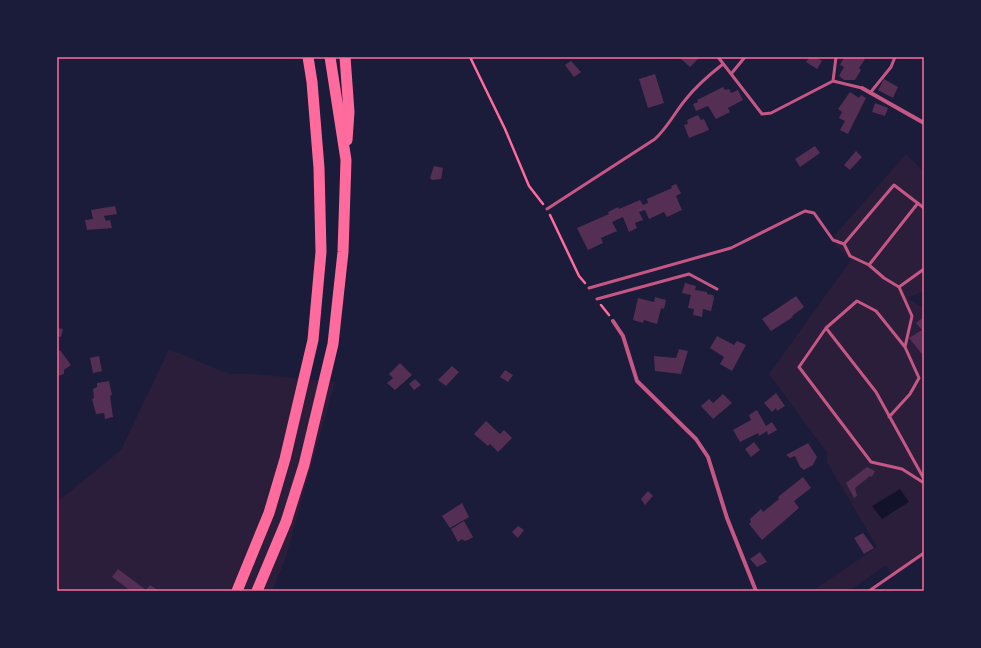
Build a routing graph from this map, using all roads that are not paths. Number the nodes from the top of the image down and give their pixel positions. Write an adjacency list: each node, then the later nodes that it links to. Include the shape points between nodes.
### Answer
1 (308, 57): 32 (highway, via 319,168 320,245 313,340 285,459 269,513)
2 (330, 57): 14 (highway)
3 (345, 57): 14 (highway, via 349,112)
4 (718, 57): 8 (lane)
5 (745, 57): 9 (lane)
6 (836, 57): 10 (lane)
7 (895, 57): 12 (lane, via 891,67)
8 (723, 64): 9 (lane); 17 (lane, via 701,81 655,139)
9 (731, 74): 10 (lane, via 759,111 766,115)
10 (833, 81): 11 (lane)
11 (862, 88): 12 (street)
12 (870, 93): 13 (street)
13 (924, 123)
14 (346, 160): 33 (highway, via 344,252 333,344 304,465 289,515)
15 (918, 203): 16 (lane); 18 (lane, via 894,185); 19 (lane)
16 (924, 208)
17 (547, 209)
18 (844, 244): 19 (lane, via 850,256); 22 (lane, via 833,240 814,213 805,211 731,248)
19 (869, 265): 21 (lane)
20 (924, 269): 21 (lane)
21 (899, 287): 27 (lane, via 912,316)
22 (589, 288)
23 (717, 289): 24 (lane, via 689,274)
24 (597, 299)
25 (613, 320): 34 (street, via 623,336 637,381 696,439 708,457 727,518)
26 (826, 328): 27 (lane, via 857,301 876,311); 28 (lane, via 876,392); 30 (lane, via 799,367 871,462 902,470)
27 (906, 347): 28 (lane, via 919,378 910,394)
28 (889, 417): 29 (lane)
29 (924, 479)
30 (924, 483)
31 (924, 553): 35 (lane)
32 (237, 591)
33 (258, 591)
34 (756, 591)
35 (869, 591)

